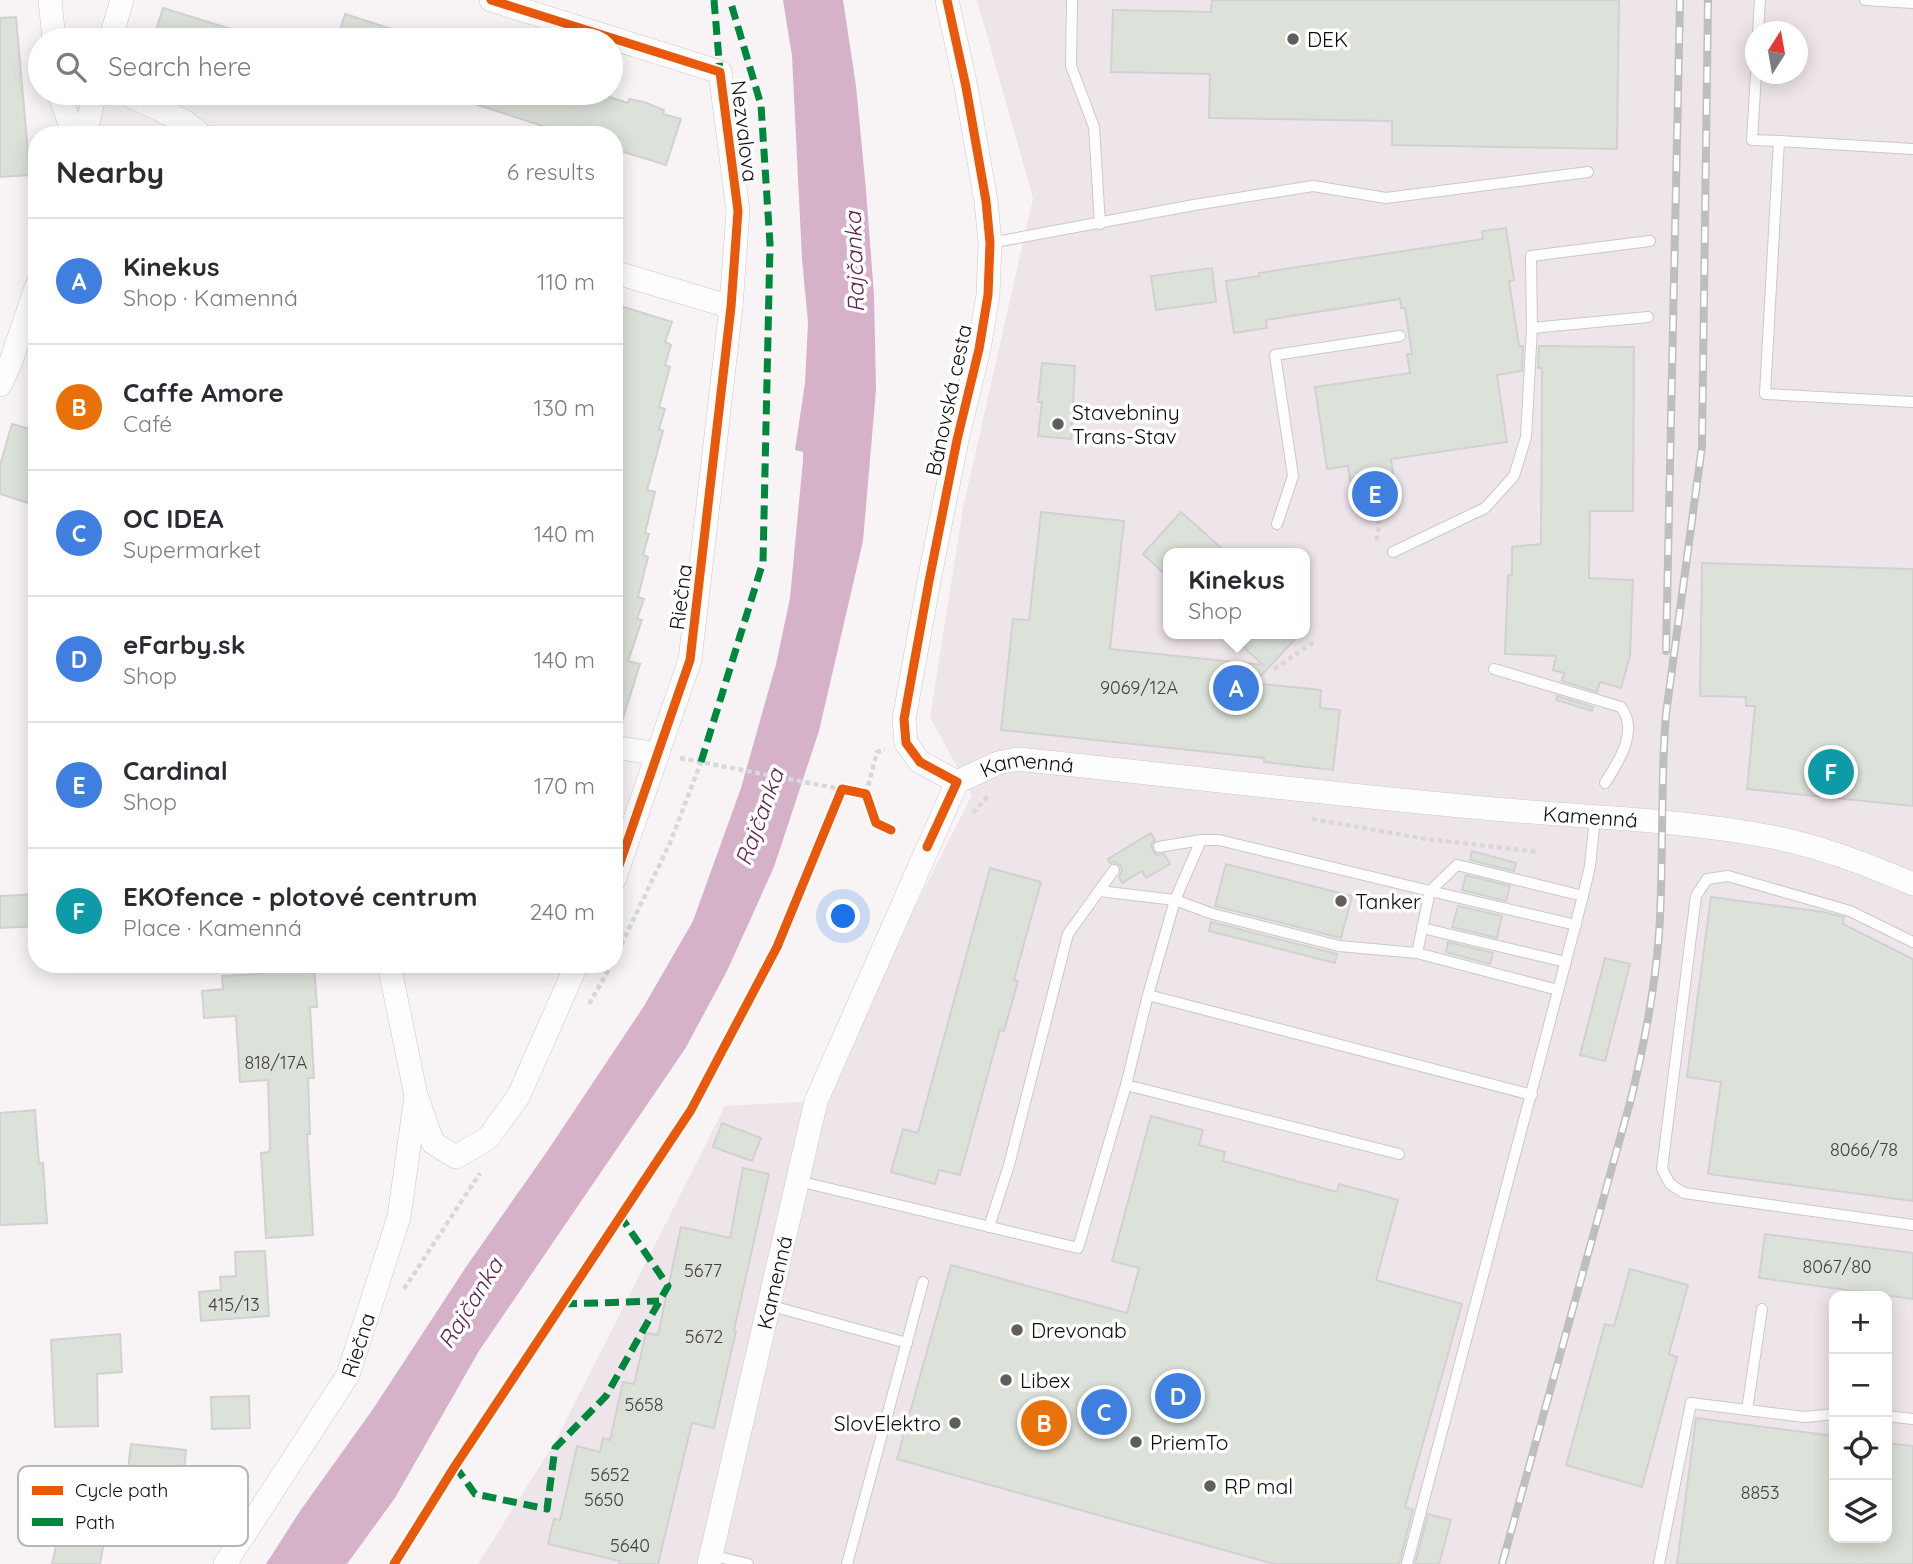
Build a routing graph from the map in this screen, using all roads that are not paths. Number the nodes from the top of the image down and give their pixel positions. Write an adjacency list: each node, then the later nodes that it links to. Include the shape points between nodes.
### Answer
1 (50, 0): 10 (street)
2 (122, 0): 11 (street)
3 (491, 0): 12 (street, Nezvalova)
4 (947, 0): 26 (street, Bánovská cesta)
5 (1072, 0): 24 (lane, via 1071,66 1094,127)
6 (1760, 0): 9 (lane)
7 (1865, 0): 8 (lane)
8 (1913, 3)
9 (1759, 21)
10 (53, 28)
11 (114, 28)
12 (580, 28)
13 (623, 42): 28 (street, Nezvalova, via 720,72 738,211)
14 (1755, 84): 21 (lane, via 1752,140)
15 (63, 105): 18 (street)
16 (92, 105): 19 (street)
17 (150, 105): 20 (street)
18 (71, 126)
19 (87, 126)
20 (190, 126)
21 (1779, 141): 22 (lane); 34 (lane, via 1765,394)
22 (1913, 149)
23 (1588, 172): 24 (lane, via 1386,198 1312,186)
24 (1100, 223): 26 (lane)
25 (1650, 241): 31 (lane, via 1531,256)
26 (990, 243): 40 (street, Bánovská cesta, via 979,349 949,478 904,719 906,743 920,762)
27 (623, 275): 28 (street)
28 (731, 307): 39 (street, Riečna, via 690,660)
29 (28, 311): 33 (street)
30 (1648, 317): 31 (lane)
31 (1532, 328): 36 (lane, via 1526,437 1514,476 1485,508)
32 (1400, 336): 35 (lane, via 1275,355 1293,476)
33 (0, 385)
34 (1913, 402)
35 (1278, 524)
36 (1393, 552)
37 (1494, 669): 41 (lane, via 1621,707 1628,731 1620,758)
38 (623, 748): 39 (street)
39 (658, 754): 45 (street, Riečna)
40 (957, 782): 42 (street, Kamenná, via 1018,759); 65 (street, Kamenná, via 816,1101)
41 (1605, 783)
42 (1595, 818): 47 (street, Kamenná, via 1663,821 1774,837 1867,864); 50 (lane)
43 (1201, 840): 44 (lane); 49 (lane, via 1219,840); 51 (lane)
44 (1159, 847)
45 (623, 854)
46 (1114, 870): 48 (lane)
47 (1913, 884)
48 (1099, 891): 51 (lane); 67 (lane, via 1068,933)
49 (1430, 891): 50 (lane, via 1457,865); 52 (lane); 53 (lane)
50 (1583, 896): 52 (lane)
51 (1175, 900): 55 (lane, via 1339,946); 60 (lane)
52 (1576, 925): 56 (lane)
53 (1422, 928): 55 (lane); 56 (lane)
54 (1913, 942): 66 (lane, via 1850,911 1728,876 1706,879 1696,896 1662,1169 1670,1184 1684,1193)
55 (1417, 953): 59 (lane)
56 (1566, 962): 59 (lane)
57 (391, 973): 63 (street, Riečna)
58 (573, 973): 63 (street, Riečna, via 517,1097 488,1138 456,1157 433,1143)
59 (1558, 990): 62 (lane)
60 (1148, 995): 61 (lane); 62 (lane)
61 (1126, 1085): 64 (lane); 67 (lane, via 1078,1248)
62 (1532, 1095): 82 (lane)
63 (415, 1096): 76 (street, Riečna, via 399,1217 348,1375)
64 (1399, 1154)
65 (798, 1181): 67 (lane); 69 (street, Kamenná)
66 (1913, 1225)
67 (989, 1227)
68 (923, 1282): 71 (lane)
69 (768, 1305): 71 (lane); 78 (street, Kamenná)
70 (1762, 1309): 72 (lane)
71 (907, 1343): 81 (lane)
72 (1747, 1410): 73 (lane, via 1805,1417); 83 (lane, via 1691,1404)
73 (1829, 1415)
74 (1892, 1417): 75 (lane)
75 (1913, 1419)
76 (248, 1529)
77 (237, 1546): 79 (street, Riečna)
78 (710, 1560): 80 (lane)
79 (225, 1564)
80 (748, 1564)
81 (847, 1564)
82 (1407, 1564)
83 (1659, 1564)

